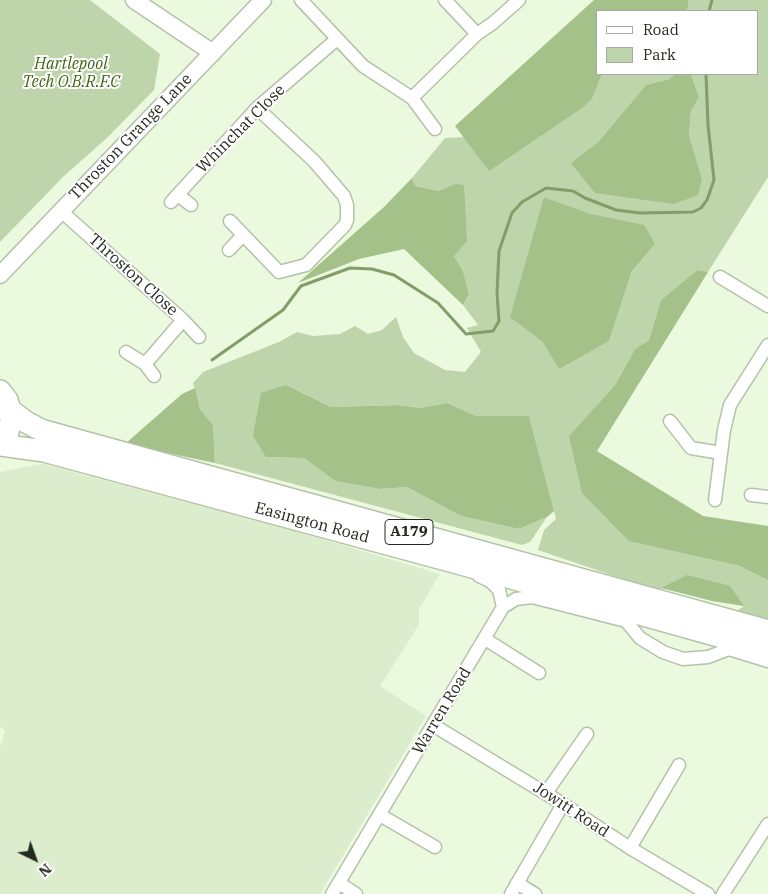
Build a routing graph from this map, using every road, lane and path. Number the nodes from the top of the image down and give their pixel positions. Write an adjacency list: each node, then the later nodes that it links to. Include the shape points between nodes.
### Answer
1 (134, 0): 8 (street)
2 (263, 0): 8 (street, Throston Grange Lane)
3 (301, 0): 7 (street)
4 (445, 0): 6 (street)
5 (518, 0): 6 (street)
6 (477, 34): 9 (street)
7 (337, 39): 9 (street, via 363,66); 10 (street, Whinchat Close)
8 (213, 53): 13 (street, Throston Grange Lane)
9 (412, 98): 11 (street)
10 (257, 108): 12 (street, Whinchat Close, via 174,198); 15 (street, via 314,161 344,196 348,214 345,225 306,265 278,272)
11 (436, 129)
12 (192, 205)
13 (61, 211): 17 (street, Throston Grange Lane); 20 (street, Throston Close)
14 (230, 221): 15 (street)
15 (243, 235): 16 (street)
16 (229, 250)
17 (0, 275)
18 (720, 277): 19 (street)
19 (768, 306)
20 (183, 320): 21 (street); 24 (street, Throston Close)
21 (199, 337)
22 (768, 345): 30 (street, via 730,405)
23 (126, 352): 24 (street)
24 (145, 364): 25 (street)
25 (154, 376)
26 (0, 390): 27 (highway, Easington Road)
27 (10, 410): 29 (highway, Easington Road, via 11,422); 36 (highway, Easington Road / A179, via 42,430)
28 (670, 421): 30 (street, via 691,448)
29 (0, 444): 34 (highway, Easington Road / A179, via 44,451)
30 (721, 453): 33 (street)
31 (751, 495): 32 (street)
32 (768, 497)
33 (715, 500)
34 (454, 562): 35 (street, via 490,581 498,590); 38 (highway, Easington Road / A179)
35 (504, 607): 37 (street, Warren Road); 39 (street, via 516,600 532,597 626,621 640,638 683,659 708,657 729,649)
36 (768, 631)
37 (485, 639): 40 (street); 41 (street, Warren Road)
38 (768, 650)
39 (768, 661)
40 (539, 673)
41 (434, 725): 44 (street, Jowitt Road); 46 (street, Warren Road)
42 (587, 734): 44 (street)
43 (679, 765): 49 (street)
44 (546, 793): 45 (street, Jowitt Road)
45 (564, 804): 49 (street, Jowitt Road); 51 (street)
46 (380, 815): 48 (street); 50 (street, Warren Road)
47 (768, 824): 55 (street)
48 (434, 847)
49 (630, 848): 54 (street, Jowitt Road)
50 (335, 889): 52 (street, Warren Road)
51 (514, 889): 53 (street)
52 (356, 894)
53 (535, 894)
54 (708, 894)
55 (722, 894)

